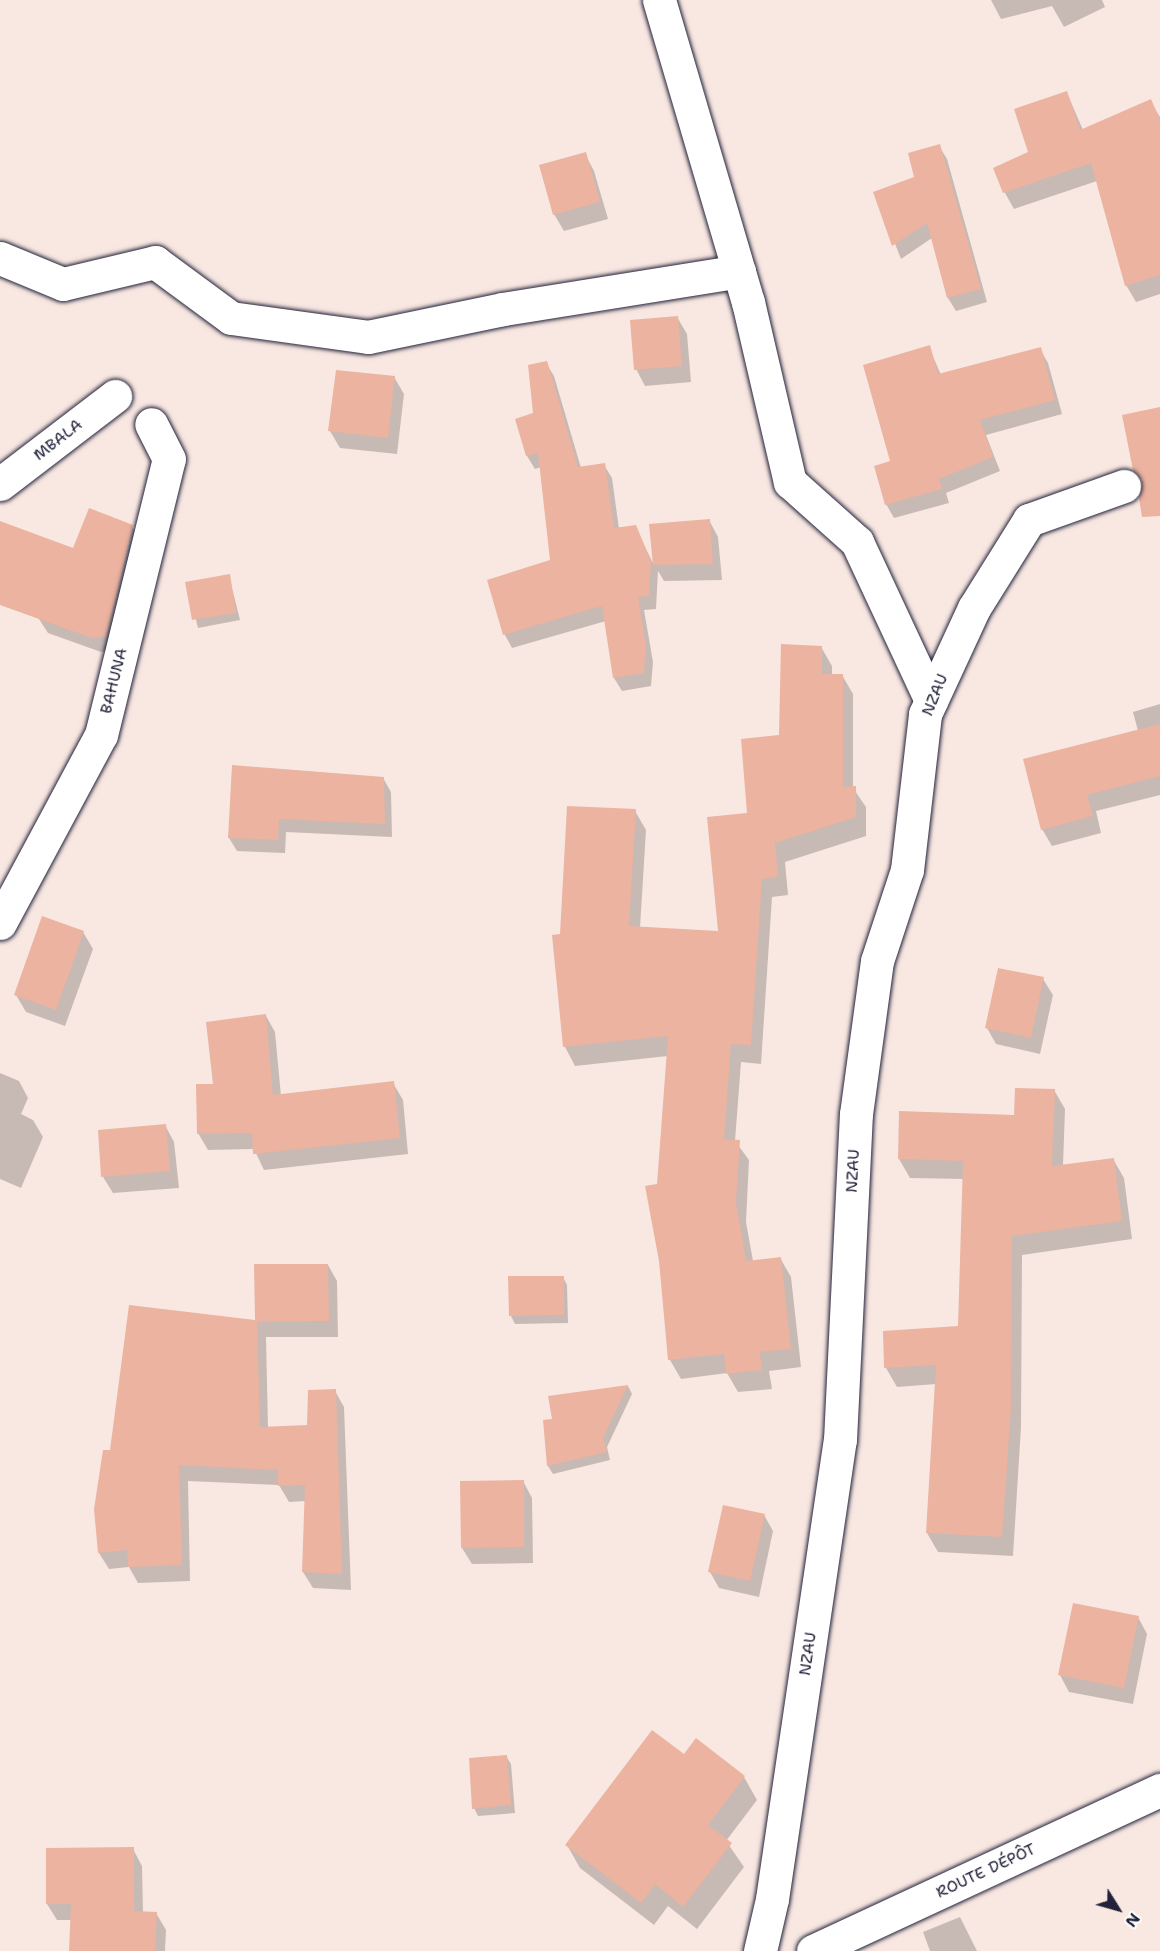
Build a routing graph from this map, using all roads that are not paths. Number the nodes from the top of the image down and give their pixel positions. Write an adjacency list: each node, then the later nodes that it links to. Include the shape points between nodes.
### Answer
1 (659, 0): 3 (street)
2 (0, 258): 3 (street, via 63,284 155,262 231,318 368,337 503,309)
3 (739, 271): 8 (street, via 790,482 857,542)
4 (115, 396): 6 (street, MBALA)
5 (151, 424): 9 (street, BAHUNA, via 169,459 101,735)
6 (0, 484)
7 (1124, 486): 8 (street, NZAU, via 1029,520 974,608)
8 (931, 701): 11 (street, NZAU, via 925,714 907,870 875,972 856,1114 840,1440 772,1899)
9 (0, 922)
10 (1160, 1790): 12 (street, ROUTE DÉPÔT)
11 (760, 1951)
12 (813, 1951)

